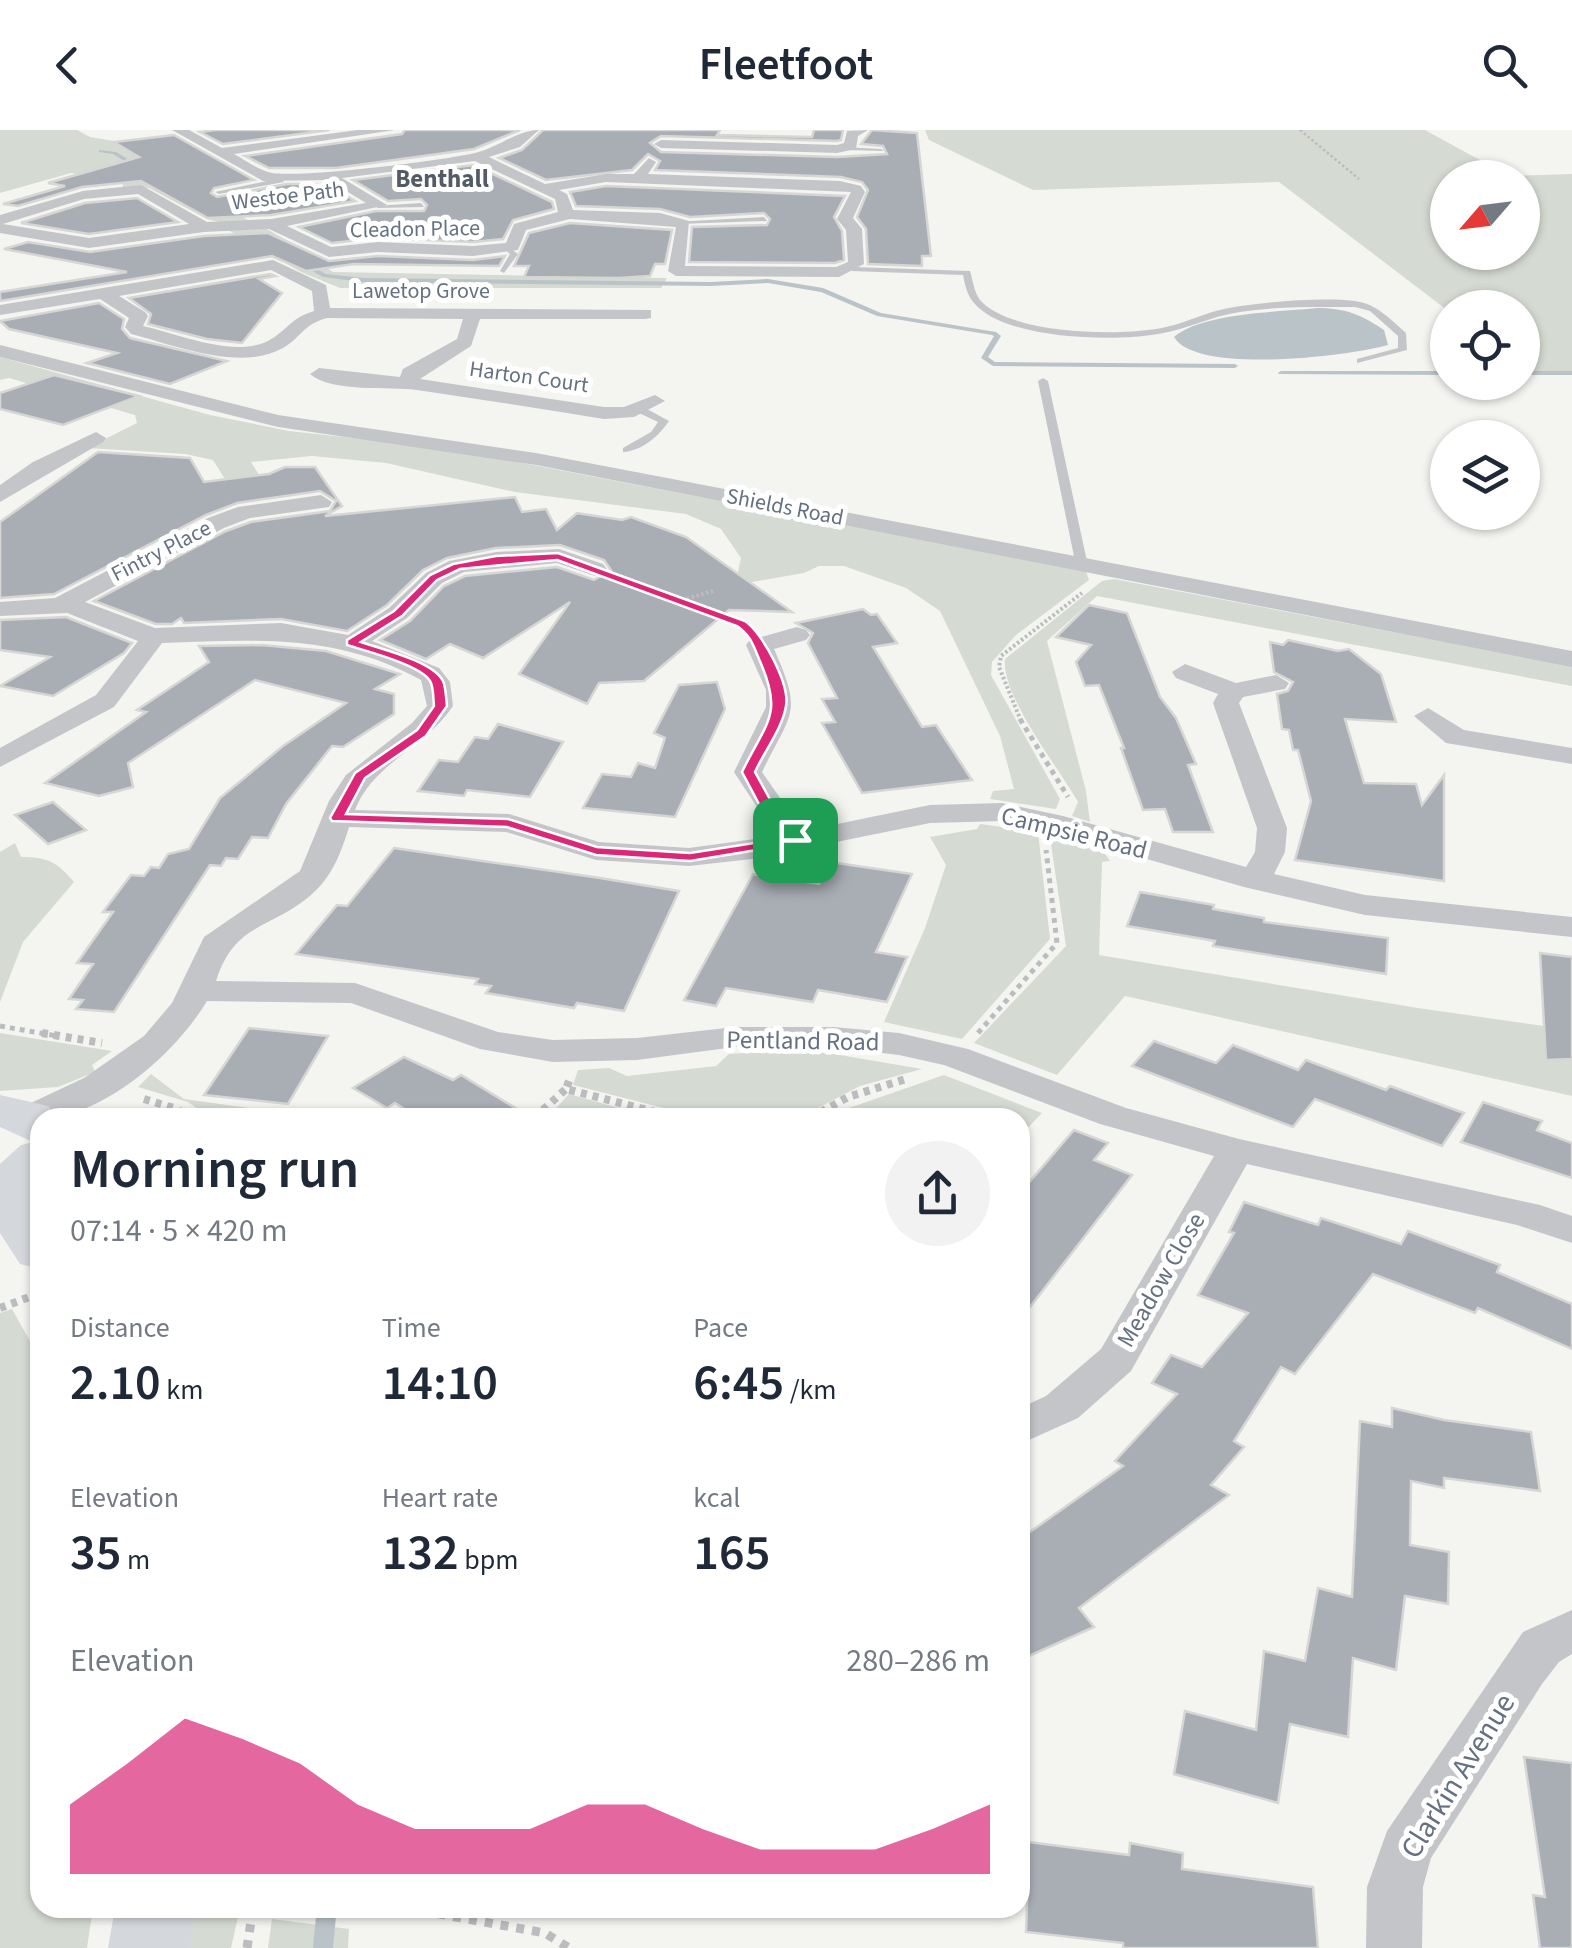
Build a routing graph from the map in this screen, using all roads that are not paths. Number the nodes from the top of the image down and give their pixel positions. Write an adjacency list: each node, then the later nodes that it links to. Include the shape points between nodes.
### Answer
1 (179, 130): 10 (street)
2 (388, 130): 10 (street)
3 (512, 130): 4 (lane)
4 (532, 130): 11 (street, via 515,144)
5 (671, 130): 7 (street)
6 (862, 130): 8 (street)
7 (661, 144): 8 (street); 13 (street)
8 (845, 148): 9 (lane)
9 (880, 151)
10 (221, 152): 14 (street)
11 (477, 157): 12 (street, Westoe Path); 15 (street)
12 (332, 176): 14 (street); 20 (street, Westoe Path)
13 (638, 178): 15 (street); 32 (street, via 856,188 845,219 854,229)
14 (280, 180): 16 (lane)
15 (545, 188): 21 (street, via 562,197)
16 (219, 192)
17 (28, 195): 18 (street)
18 (63, 201): 23 (street); 26 (street, via 141,190)
19 (421, 204): 20 (lane)
20 (378, 206): 25 (street, Westoe Path)
21 (570, 214): 24 (street, Cleadon Place); 29 (street, Cleadon Place, via 519,227)
22 (764, 219): 24 (lane)
23 (0, 220)
24 (678, 222): 32 (street, via 686,228 676,271)
25 (271, 224): 26 (street, Westoe Path); 29 (street, Cleadon Place, via 329,252)
26 (204, 227): 28 (street, Westoe Path)
27 (0, 228): 28 (street, Westoe Path)
28 (89, 243): 30 (street)
29 (507, 248): 31 (lane, Cleadon Place, via 514,254)
30 (102, 260)
31 (504, 271)
32 (860, 271): 39 (lane, via 962,272 982,307 1062,332 1126,336 1223,312 1355,304 1373,309 1403,335 1402,350)
33 (106, 295): 34 (street, Lawetop Grove); 35 (street, Lawetop Grove, via 272,265 320,289); 35 (street, via 139,316 137,330 228,352 268,348 301,320)
34 (0, 310)
35 (326, 313): 36 (street, Lawetop Grove)
36 (473, 314): 37 (street, Lawetop Grove); 42 (street, Harton Court, via 465,342 410,373)
37 (645, 314)
38 (0, 351): 50 (street, Shields Road, via 278,421 536,459)
39 (1360, 361)
40 (319, 374): 42 (street, Harton Court)
41 (1043, 381): 50 (lane)
42 (410, 383): 43 (street, Harton Court, via 604,413)
43 (648, 406): 45 (lane, Harton Court, via 664,421 656,434)
44 (96, 438): 47 (street)
45 (627, 450)
46 (9, 462): 47 (street)
47 (41, 467): 48 (street)
48 (0, 496)
49 (321, 502): 52 (street, Fintry Place, via 258,499)
50 (1082, 566): 59 (street, Shields Road)
51 (596, 569): 56 (street, via 565,550 457,566)
52 (63, 604): 53 (street); 55 (street)
53 (0, 609)
54 (796, 635): 57 (street)
55 (155, 636): 56 (street, via 281,631); 67 (street, via 105,702)
56 (352, 642): 68 (street, via 430,674 438,682 440,706 422,733 360,776)
57 (759, 645): 58 (street); 69 (street, via 780,707 748,772)
58 (730, 649)
59 (1572, 659)
60 (1185, 672): 62 (street)
61 (1276, 682): 62 (street)
62 (1234, 691): 70 (street, via 1226,703 1229,714 1272,828 1270,852)
63 (1428, 716): 64 (street)
64 (1456, 736): 65 (street); 66 (street)
65 (1572, 756)
66 (1429, 757)
67 (0, 759)
68 (337, 818): 69 (street, Campsie Road, via 508,823 596,851 690,857); 72 (street, via 319,866 302,888 218,940)
69 (795, 840): 70 (street, Campsie Road, via 963,811 1002,812)
70 (1255, 880): 71 (street, Campsie Road, via 1365,905)
71 (1572, 927)
72 (197, 991): 73 (street, via 149,1050); 75 (street, Pentland Road, via 355,993 492,1042 579,1051 736,1037 899,1044)
73 (62, 1108)
74 (27, 1128): 76 (street, via 23,1175)
75 (1236, 1150): 77 (street, Pentland Road); 79 (street, Meadow Close, via 1116,1360 1062,1407)
76 (0, 1190): 78 (street)
77 (1572, 1230)
78 (30, 1235)
79 (1030, 1422)
80 (1572, 1630): 83 (street, Clarkin Avenue, via 1541,1647 1524,1669 1406,1849 1395,1887)
81 (154, 1918): 82 (street)
82 (149, 1948)
83 (1394, 1948)

